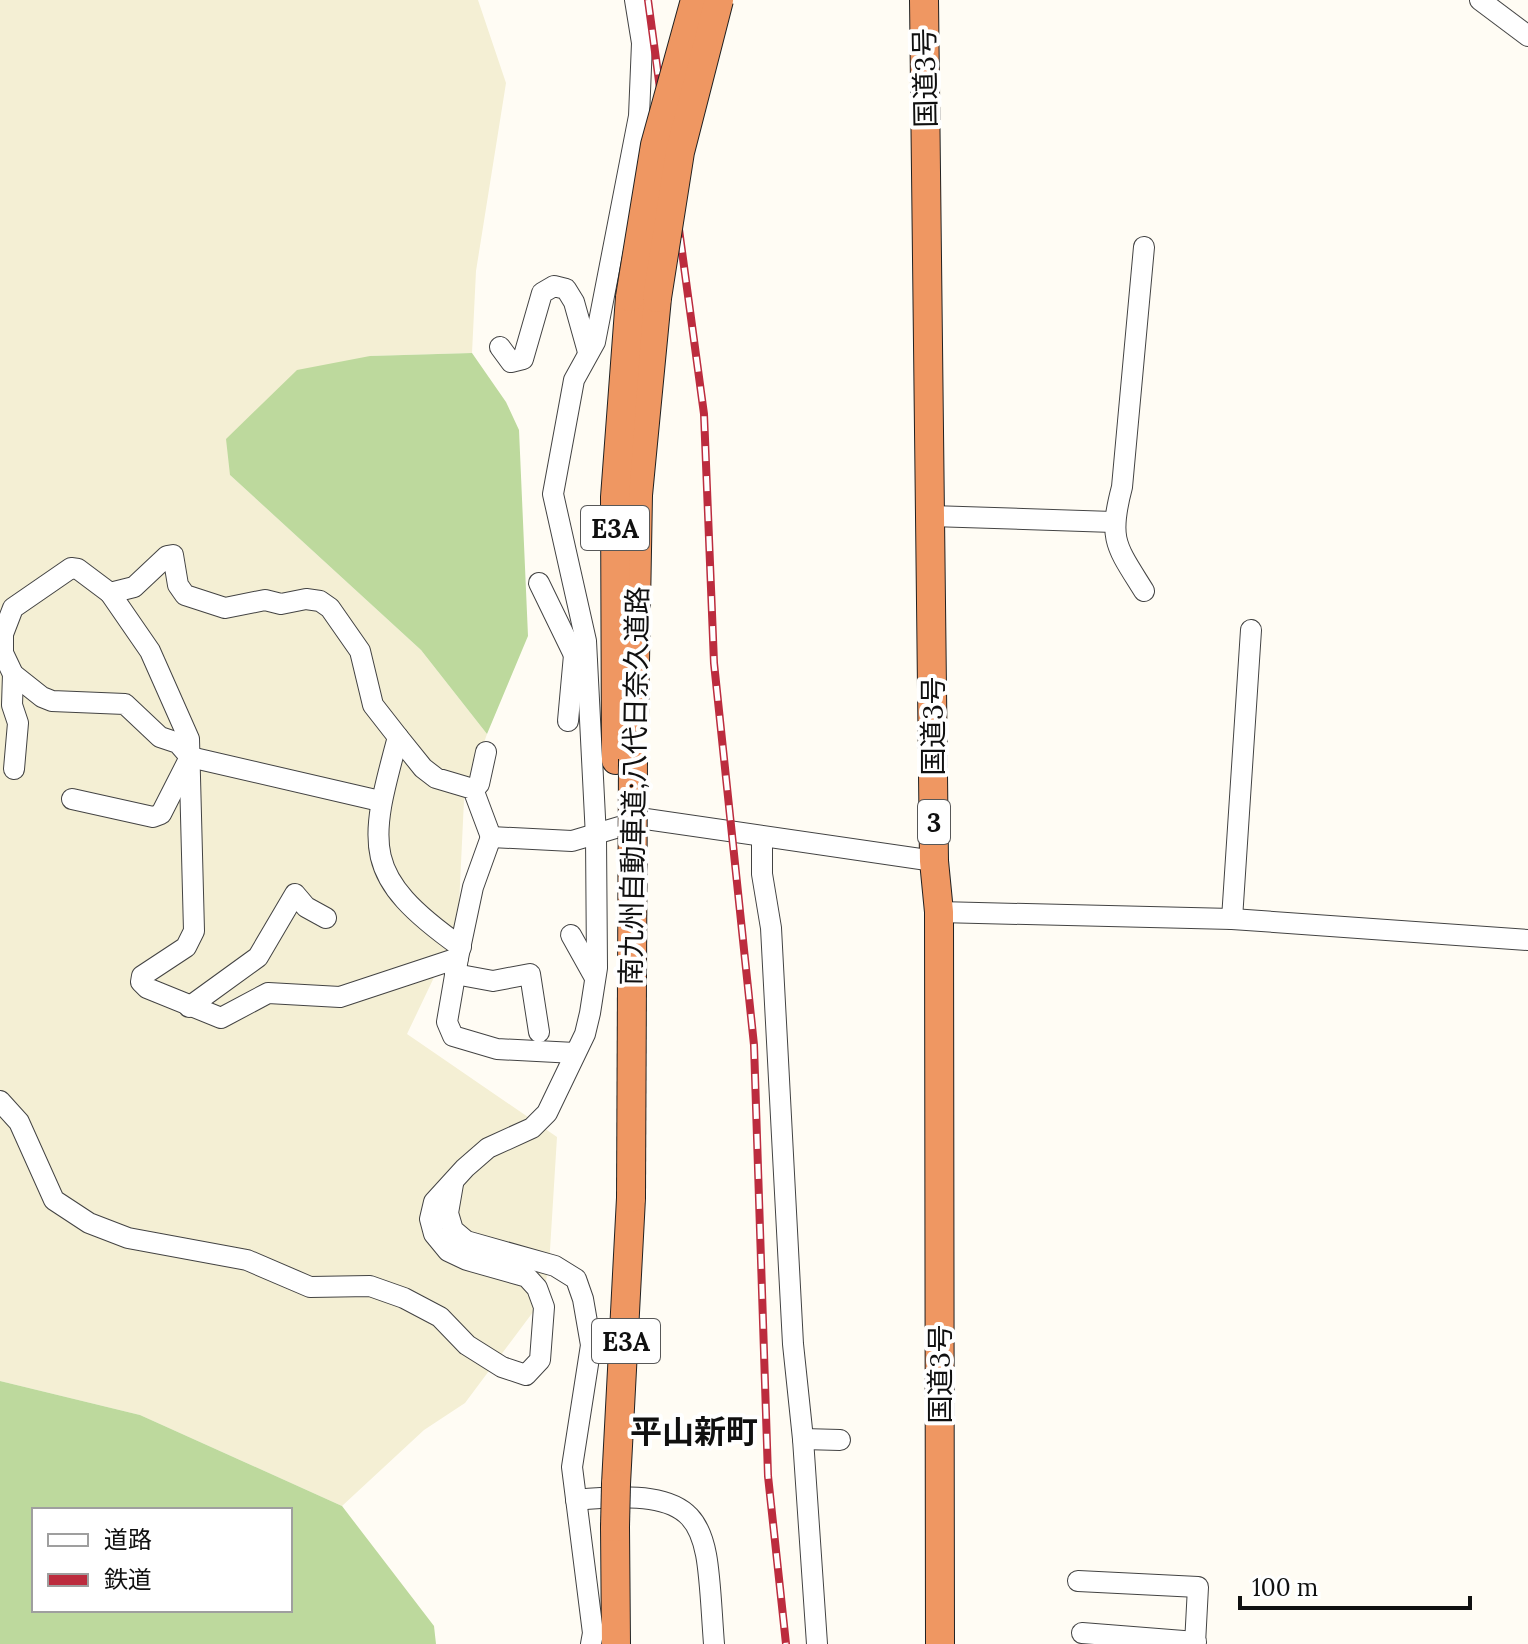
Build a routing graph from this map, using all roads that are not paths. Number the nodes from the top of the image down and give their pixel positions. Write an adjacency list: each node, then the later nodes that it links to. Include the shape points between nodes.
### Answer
1 (635, 0): 10 (street, via 643,59 639,116 595,342)
2 (695, 0): 8 (highway, 南九州自動車道;八代日奈久道路 / E3A, bridge, via 655,145)
3 (719, 0): 8 (highway, 南九州自動車道;八代日奈久道路 / E3A, bridge)
4 (924, 0): 11 (highway, 国道3号 / 3)
5 (1480, 0): 6 (street)
6 (1528, 36)
7 (1144, 247): 12 (street, via 1122,487)
8 (643, 298): 53 (highway, 南九州自動車道;八代日奈久道路 / E3A, bridge, via 625,760 625,1198)
9 (500, 347): 10 (street, via 511,362 523,359 542,293 554,286 566,289 574,302)
10 (588, 352): 17 (street, via 569,400 553,494 586,641)
11 (931, 516): 12 (street); 31 (highway, 国道3号 / 3)
12 (1113, 522): 14 (street, via 1118,548)
13 (539, 583): 17 (street)
14 (1144, 591)
15 (110, 593): 18 (street, via 71,568 13,608 3,634 3,653); 21 (street, via 134,587 173,555 185,595 225,608 265,600 320,601 360,651 373,705); 23 (street, via 150,651 189,739)
16 (1251, 630): 36 (street)
17 (580, 658): 20 (street); 29 (street)
18 (13, 674): 19 (street); 23 (street, via 52,701 125,704)
19 (6, 707): 24 (street, via 18,723)
20 (568, 721)
21 (398, 737): 25 (street, via 436,778); 27 (street)
22 (486, 752): 25 (street, via 479,784)
23 (190, 757): 26 (street, via 161,814 153,817); 27 (street); 41 (street, via 194,931 186,947 142,976 141,982)
24 (14, 769)
25 (473, 789): 28 (street)
26 (72, 799)
27 (380, 801): 39 (street, via 381,868)
28 (491, 837): 29 (street); 32 (street)
29 (596, 837): 30 (street, via 646,819); 40 (street)
30 (762, 837): 31 (street); 46 (street)
31 (934, 861): 34 (highway, 国道3号 / 3)
32 (477, 875): 33 (street); 39 (street)
33 (495, 887)
34 (939, 912): 36 (street); 56 (highway, 国道3号 / 3)
35 (326, 918): 41 (street, via 295,894 258,957)
36 (1232, 919): 38 (street)
37 (571, 935): 40 (street)
38 (1528, 940)
39 (458, 960): 41 (street, via 340,997 268,993 221,1018); 42 (street, via 493,981 530,974); 43 (street, via 447,1022 453,1036 497,1049)
40 (595, 978): 43 (street, via 593,1025)
41 (189, 1007)
42 (539, 1032)
43 (575, 1053): 45 (street, via 547,1113 532,1128 488,1148)
44 (0, 1101): 45 (street, via 19,1122 54,1200 89,1223 128,1238 247,1260 310,1287 370,1286 393,1294 440,1317 467,1345 502,1367 526,1375 540,1360 544,1307 537,1288 527,1277 448,1251 434,1234 434,1202)
45 (453, 1184): 48 (street, via 448,1213 453,1230 466,1241 555,1266 576,1279 591,1345 572,1467)
46 (803, 1439): 47 (street); 55 (street)
47 (840, 1440)
48 (576, 1500): 52 (street); 54 (street, via 677,1504 695,1519 706,1546)
49 (1078, 1581): 51 (street, via 1198,1587)
50 (1082, 1633): 51 (street)
51 (1196, 1643)
52 (591, 1644)
53 (616, 1644)
54 (714, 1644)
55 (817, 1644)
56 (940, 1644)

